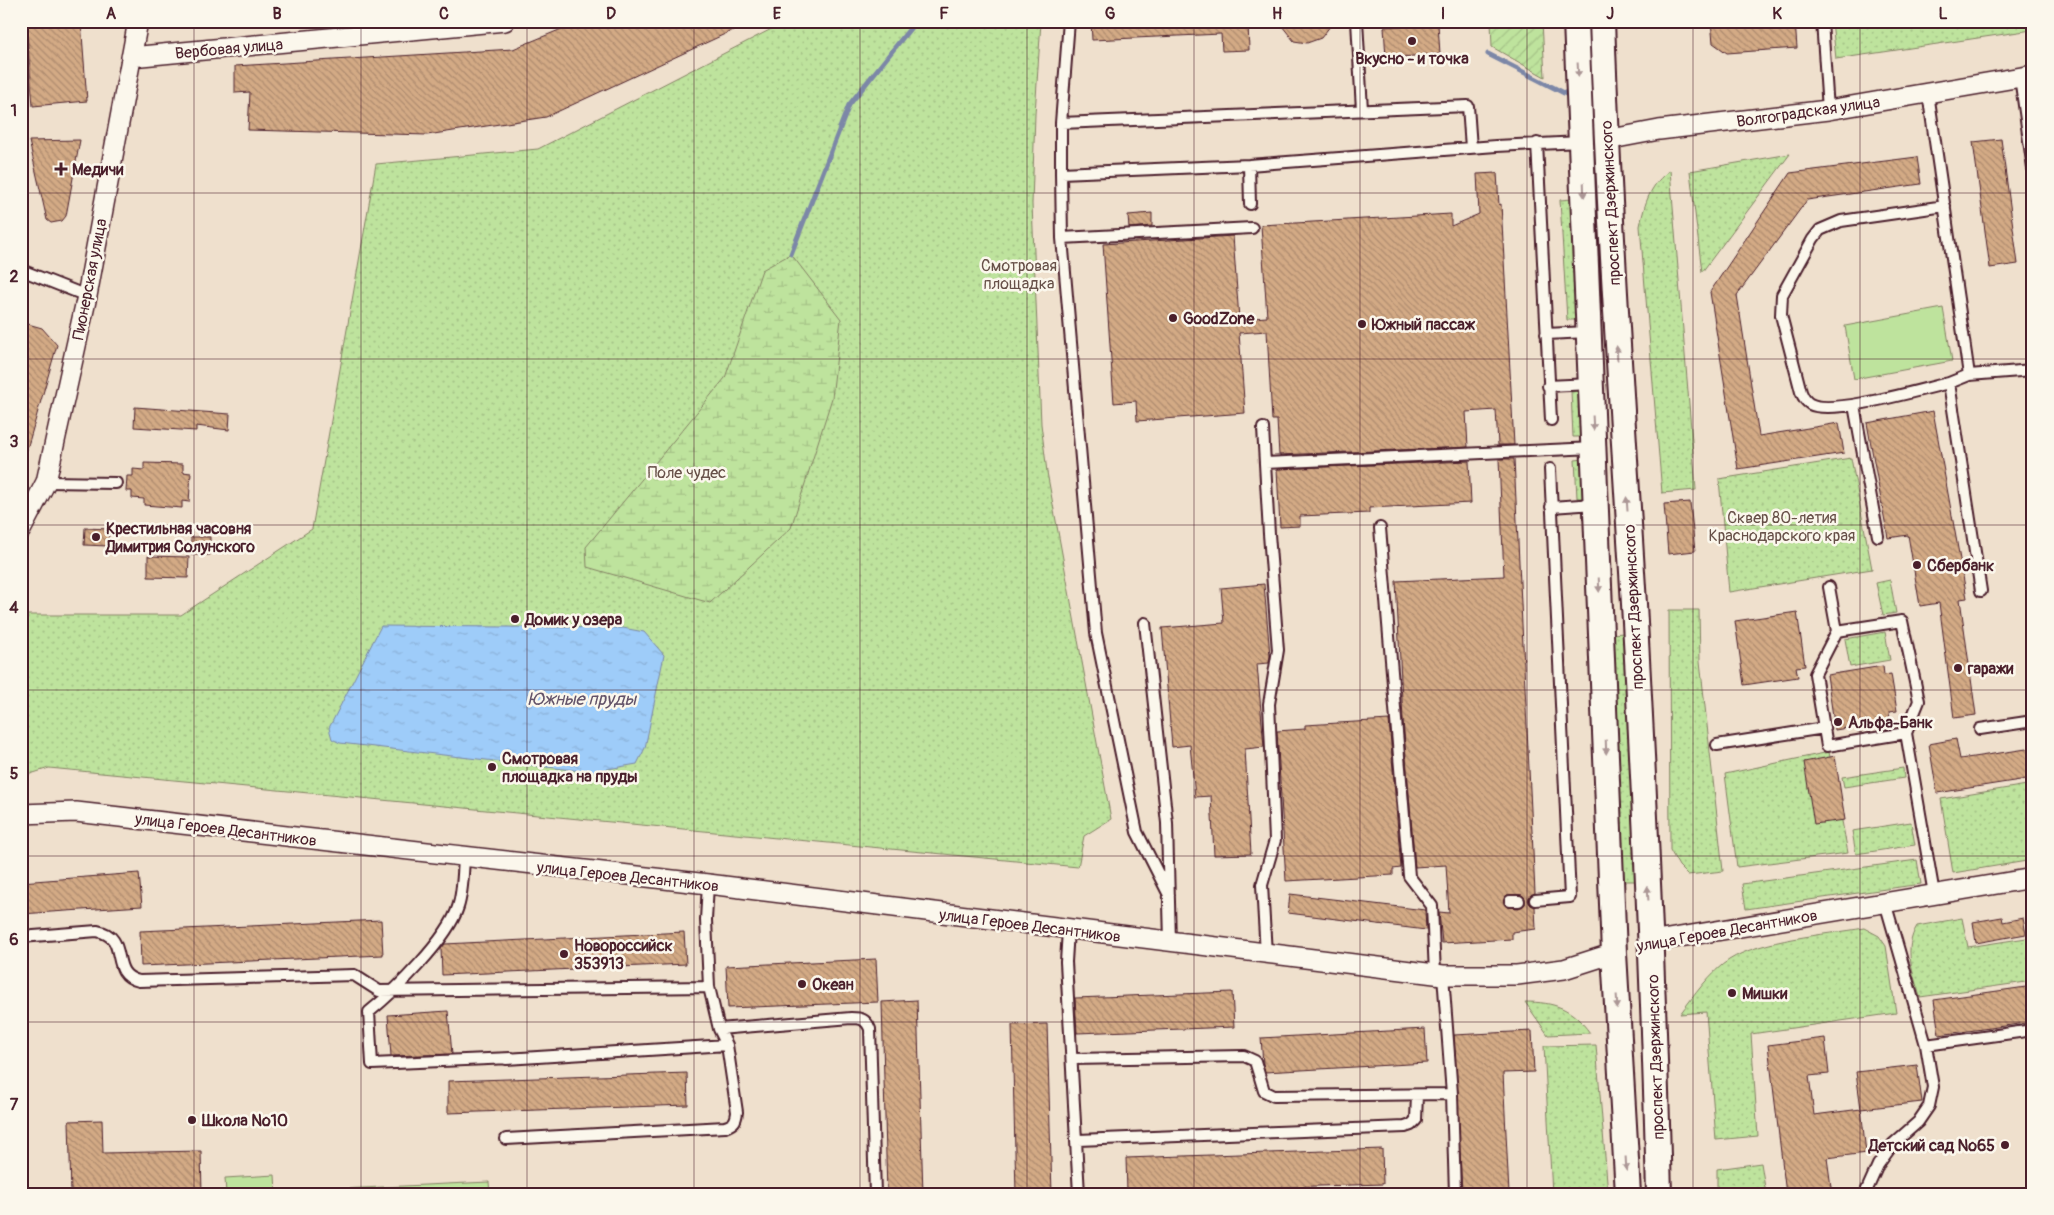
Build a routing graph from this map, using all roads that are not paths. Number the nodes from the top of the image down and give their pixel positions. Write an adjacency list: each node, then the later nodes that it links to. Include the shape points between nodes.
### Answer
1 (138, 21): 9 (street, Пионерская улица)
2 (505, 21): 8 (street, Вербовая улица)
3 (1069, 21): 14 (lane)
4 (1357, 21): 12 (lane)
5 (1576, 21): 16 (street, проспект Дзержинского, one-way to 16)
6 (1602, 21): 15 (street, проспект Дзержинского)
7 (1822, 21): 13 (lane)
8 (425, 25): 9 (street, Вербовая улица)
9 (131, 57): 27 (street, Пионерская улица)
10 (2026, 76): 11 (street, Волгоградская улица); 20 (lane)
11 (1928, 93): 13 (street, Волгоградская улица); 23 (lane)
12 (1362, 110): 14 (lane); 18 (lane, via 1468,106)
13 (1828, 110): 15 (street, Волгоградская улица, via 1659,130)
14 (1061, 123): 21 (lane)
15 (1606, 140): 16 (street, Волгоградская улица); 68 (street, проспект Дзержинского, one-way to 15, via 1634,603)
16 (1582, 142): 17 (lane); 28 (street, проспект Дзержинского, one-way to 28)
17 (1538, 143): 18 (lane); 29 (lane)
18 (1471, 148): 19 (lane)
19 (1249, 165): 21 (lane); 22 (lane)
20 (2033, 169)
21 (1061, 173): 25 (lane)
22 (1250, 204)
23 (1944, 206): 31 (lane); 35 (lane, via 1830,224 1813,239 1784,290 1780,305 1804,399 1819,406)
24 (1252, 228): 25 (lane)
25 (1062, 238): 62 (lane, via 1096,632 1137,832)
26 (21, 270): 27 (lane)
27 (87, 296): 41 (street, Пионерская улица)
28 (1589, 332): 29 (lane); 33 (street, проспект Дзержинского)
29 (1546, 334): 34 (lane)
30 (2033, 370): 31 (lane)
31 (1969, 375): 32 (lane)
32 (1948, 383): 35 (lane); 49 (lane)
33 (1591, 384): 34 (lane); 38 (street, проспект Дзержинского, one-way to 38)
34 (1548, 386): 36 (lane)
35 (1854, 405): 47 (lane)
36 (1551, 420)
37 (1264, 428): 39 (lane)
38 (1594, 448): 39 (lane); 43 (street, проспект Дзержинского)
39 (1265, 463): 70 (lane, via 1278,650 1269,704 1274,840 1262,885)
40 (1550, 469): 44 (lane)
41 (46, 482): 42 (lane); 46 (street, Пионерская улица)
42 (116, 483)
43 (1596, 504): 44 (lane); 69 (street, проспект Дзержинского, one-way to 69)
44 (1552, 507): 63 (lane, via 1570,897)
45 (1380, 528): 71 (lane, via 1409,876 1432,906)
46 (21, 530)
47 (1878, 536)
48 (1829, 587): 51 (lane)
49 (1981, 591)
50 (1145, 623): 62 (lane, via 1167,823)
51 (1837, 631): 53 (lane, via 1815,674); 55 (lane, via 1902,622 1920,701)
52 (2033, 721): 54 (lane)
53 (1824, 728): 55 (lane, via 1827,746); 56 (lane)
54 (1980, 729)
55 (1906, 733): 61 (lane)
56 (1718, 744)
57 (21, 814): 58 (street, улица Героев Десантников, via 76,812)
58 (464, 857): 60 (street, улица Героев Десантников); 73 (lane, via 458,907 449,927)
59 (2033, 878): 61 (street, улица Героев Десантников)
60 (708, 884): 65 (street, улица Героев Десантников); 72 (lane)
61 (1934, 894): 64 (street, улица Героев Десантников)
62 (1169, 895): 67 (lane)
63 (1535, 900)
64 (1885, 902): 68 (street, улица Героев Десантников); 76 (lane)
65 (1068, 930): 67 (street, улица Героев Десантников); 80 (lane, via 1066,962)
66 (21, 937): 73 (lane, via 106,932 117,946 124,974 139,981 354,975 378,992)
67 (1170, 942): 70 (street, улица Героев Десантников)
68 (1650, 942): 69 (street, улица Героев Десантников); 89 (street, проспект Дзержинского)
69 (1614, 953): 71 (street, улица Героев Десантников, via 1564,969 1517,975); 88 (street, проспект Дзержинского, one-way to 88)
70 (1266, 954): 71 (street, улица Героев Десантников)
71 (1439, 974): 81 (lane)
72 (709, 987): 73 (lane); 74 (lane)
73 (395, 991): 78 (lane, via 369,1012 372,1064)
74 (718, 1029): 77 (lane); 85 (lane, via 851,1018 867,1022 870,1029)
75 (2033, 1030): 76 (lane)
76 (1926, 1045): 90 (lane, via 1933,1087 1929,1106 1918,1122 1893,1144 1878,1165)
77 (727, 1046): 78 (lane); 83 (lane, via 737,1119 725,1127)
78 (511, 1058): 79 (lane)
79 (492, 1059)
80 (1072, 1059): 82 (lane, via 1244,1056 1255,1061 1264,1091 1274,1096); 84 (lane)
81 (1452, 1094): 82 (lane); 87 (lane)
82 (1416, 1095): 84 (lane, via 1416,1120 1405,1128)
83 (506, 1139)
84 (1078, 1140): 86 (lane)
85 (875, 1194)
86 (1079, 1194)
87 (1455, 1194)
88 (1628, 1194)
89 (1659, 1194)
90 (1865, 1194)

